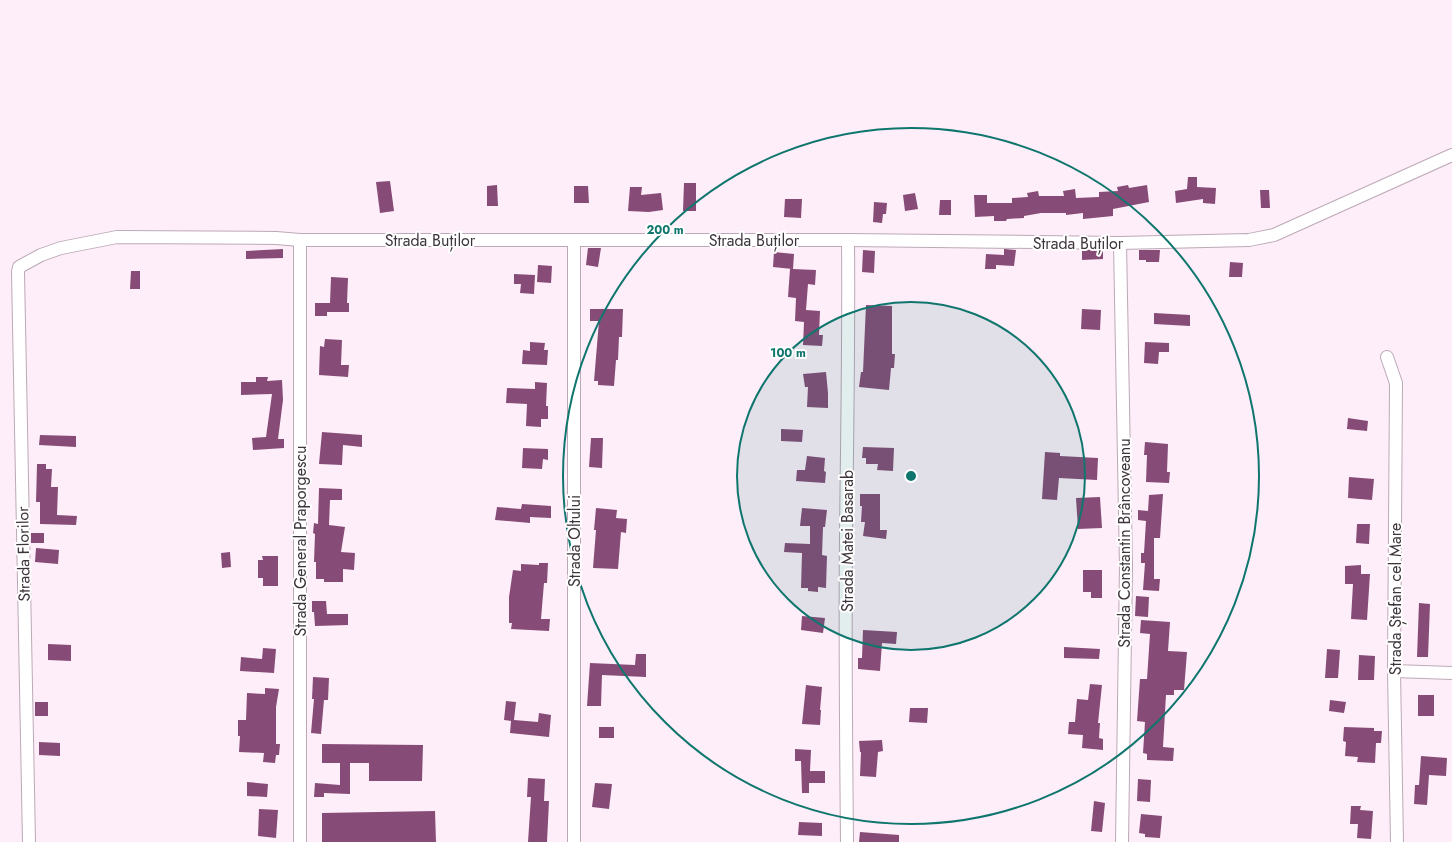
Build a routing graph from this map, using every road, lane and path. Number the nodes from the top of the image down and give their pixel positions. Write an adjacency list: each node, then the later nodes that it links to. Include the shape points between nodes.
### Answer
1 (1452, 155): 5 (street, Strada Buților, via 1274,235 1249,240)
2 (300, 240): 3 (street, Strada Buților); 6 (street, Strada Buților, via 117,237 61,248); 11 (street, Strada General Praporgescu)
3 (574, 240): 4 (street, Strada Buților); 12 (street, Strada Oltului)
4 (848, 240): 5 (street, Strada Buților); 13 (street, Strada Matei Basarab)
5 (1120, 243): 14 (street, Strada Constantin Brâncoveanu, via 1126,567)
6 (19, 267): 10 (street, Strada Florilor)
7 (1387, 357): 8 (street, Strada Ștefan cel Mare, via 1396,383)
8 (1394, 671): 9 (street); 15 (street, Strada Ștefan cel Mare)
9 (1452, 673)
10 (29, 842)
11 (300, 842)
12 (574, 842)
13 (847, 842)
14 (1122, 842)
15 (1397, 842)

